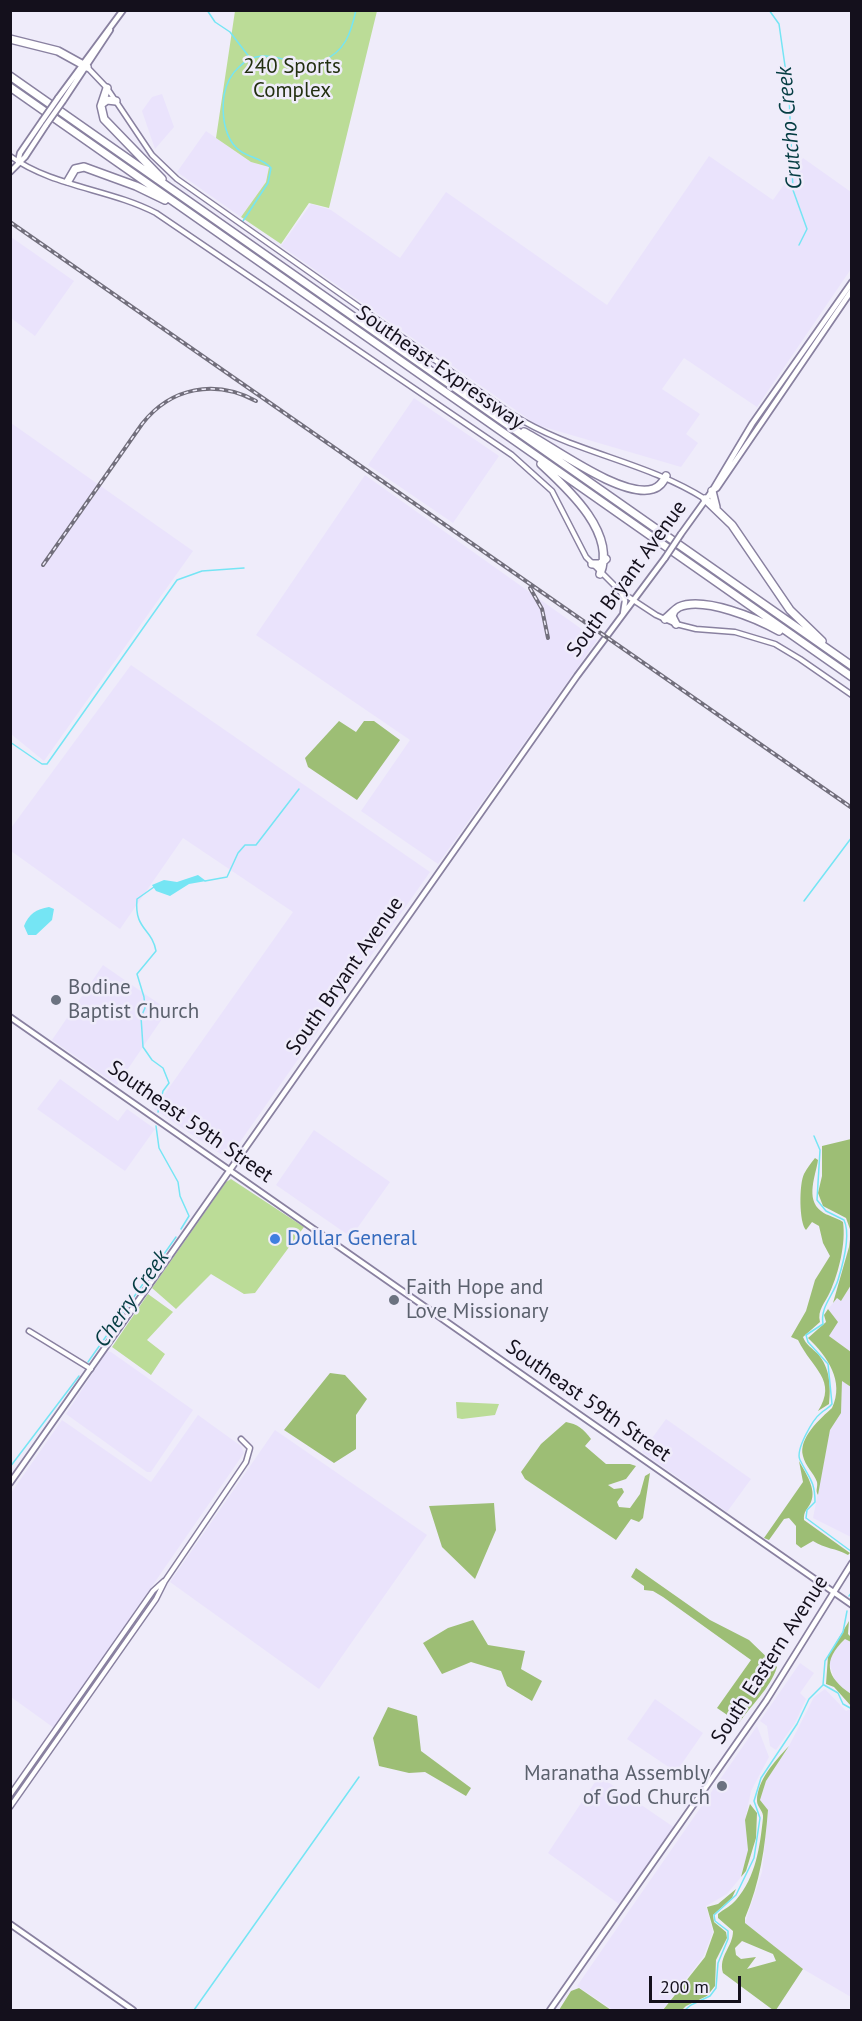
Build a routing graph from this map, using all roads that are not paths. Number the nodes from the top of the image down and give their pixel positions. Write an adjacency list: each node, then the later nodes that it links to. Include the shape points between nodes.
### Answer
1 (123, 10): 3 (main road)
2 (10, 39): 3 (highway, via 48,47)
3 (85, 65): 6 (street); 10 (main road, bridge)
4 (10, 76): 13 (highway, Southeast Expressway)
5 (10, 87): 14 (highway, Southeast Expressway)
6 (107, 88): 7 (street); 8 (highway)
7 (116, 101): 8 (highway, via 106,100); 20 (street, via 152,155 177,179 513,415 566,442)
8 (102, 106): 13 (highway, via 107,123)
9 (10, 156): 10 (street)
10 (18, 162): 11 (main road); 12 (street)
11 (10, 172)
12 (68, 181): 14 (highway, via 76,168 98,172 148,190); 25 (street, via 156,213 512,455 552,491)
13 (182, 197): 18 (highway, Southeast Expressway)
14 (217, 232): 19 (highway, Southeast Expressway)
15 (852, 282): 17 (main road, South Bryant Avenue)
16 (852, 290): 17 (main road, South Bryant Avenue)
17 (837, 307): 21 (main road, South Bryant Avenue)
18 (501, 421): 20 (highway, via 591,472 624,485 650,490); 34 (highway, Southeast Expressway)
19 (522, 446): 24 (highway, via 580,505 597,532); 33 (highway, Southeast Expressway)
20 (666, 476): 22 (street)
21 (712, 491): 22 (main road, South Bryant Avenue); 23 (highway)
22 (705, 499): 23 (highway); 28 (main road, South Bryant Avenue, bridge)
23 (718, 509): 34 (highway, via 790,610)
24 (606, 559): 25 (highway); 26 (highway)
25 (592, 564): 26 (street)
26 (600, 574): 27 (street)
27 (621, 591): 28 (street); 30 (main road, via 625,601)
28 (634, 601): 30 (main road, South Bryant Avenue); 31 (street)
29 (674, 611): 31 (highway); 32 (highway); 33 (highway, via 696,605 741,614)
30 (623, 617): 39 (main road, South Bryant Avenue)
31 (665, 619): 32 (street)
32 (676, 624): 37 (street, via 764,640)
33 (818, 653): 36 (highway, Southeast Expressway)
34 (842, 659): 35 (highway, Southeast Expressway)
35 (852, 666)
36 (852, 677)
37 (852, 695)
38 (10, 1017): 39 (main road, Southeast 59th Street)
39 (229, 1170): 41 (main road, South Bryant Avenue); 46 (main road, Southeast 59th Street)
40 (29, 1331): 41 (street)
41 (91, 1368): 43 (main road, South Bryant Avenue)
42 (241, 1439): 45 (street, via 250,1448 249,1457)
43 (10, 1483)
44 (852, 1563): 46 (main road, South Eastern Avenue)
45 (165, 1581): 48 (street, via 153,1591); 49 (street)
46 (834, 1593): 47 (main road, Southeast 59th Street); 52 (main road, South Eastern Avenue, via 766,1701)
47 (852, 1605)
48 (10, 1795)
49 (10, 1807)
50 (10, 1924): 51 (main road)
51 (133, 2010)
52 (550, 2010)

